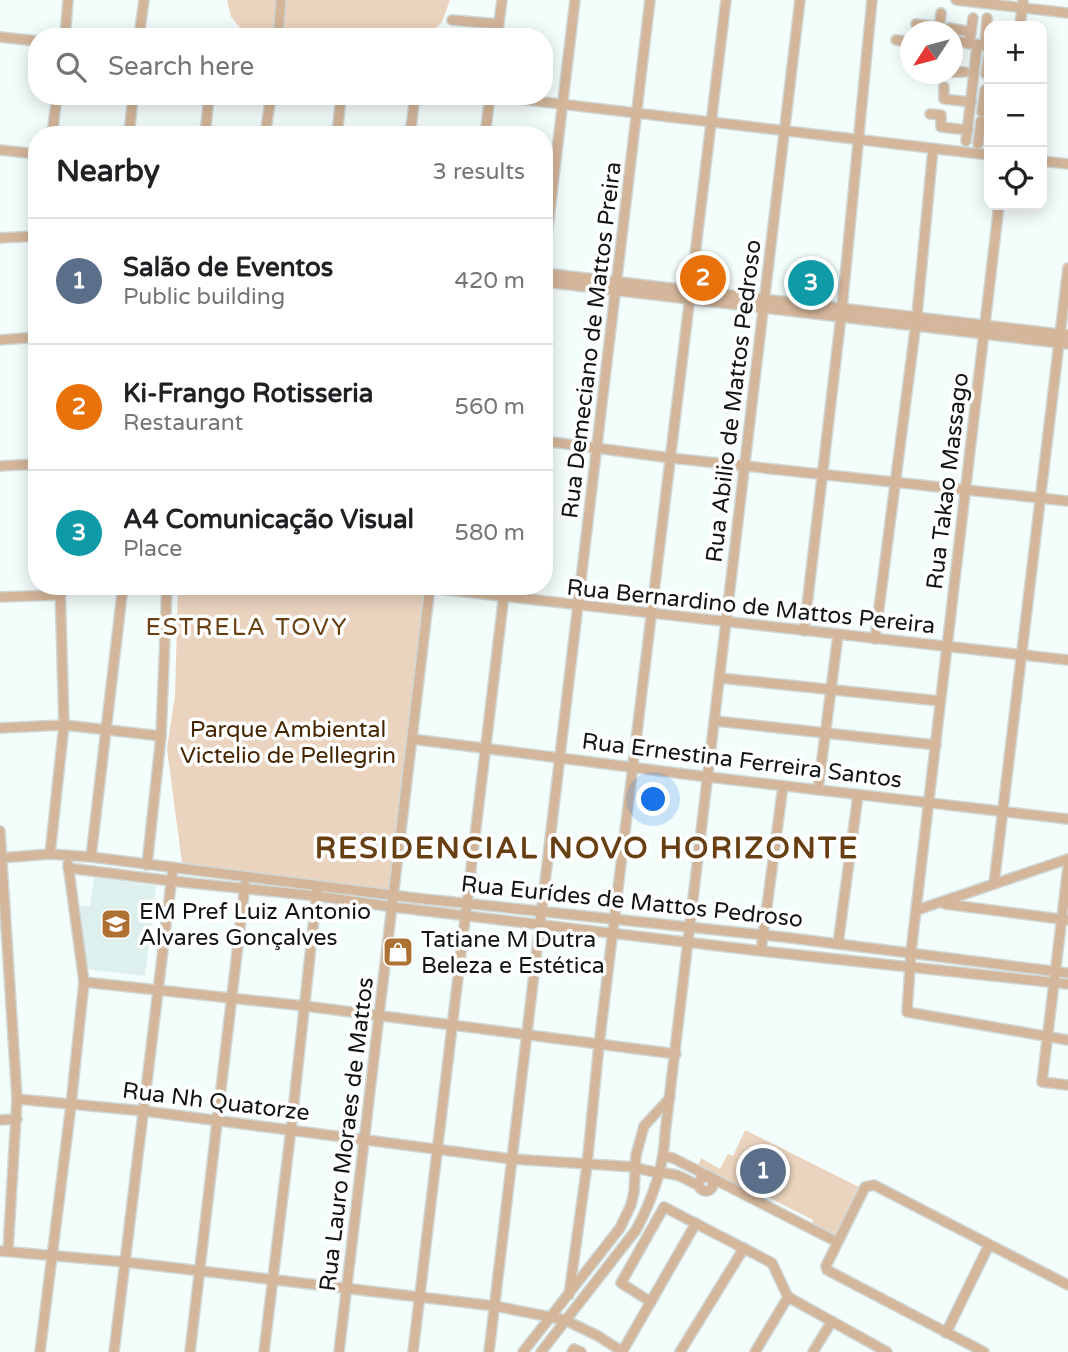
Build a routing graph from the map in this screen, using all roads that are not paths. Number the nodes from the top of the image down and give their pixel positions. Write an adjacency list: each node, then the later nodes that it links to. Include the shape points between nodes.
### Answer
1 (68, 0): 21 (street)
2 (144, 0): 22 (street)
3 (281, 0): 23 (street)
4 (502, 0): 20 (street)
5 (575, 0): 48 (street)
6 (650, 0): 50 (street, Rua Demeciano de Mattos Preira)
7 (726, 0): 52 (street)
8 (800, 0): 61 (street, Rua Abilio de Mattos Pedroso)
9 (872, 0): 62 (street)
10 (956, 0): 11 (street)
11 (988, 2): 12 (street)
12 (1022, 4): 14 (street)
13 (942, 13): 18 (street)
14 (1068, 13)
15 (973, 18): 26 (street)
16 (987, 18): 19 (street)
17 (452, 20): 20 (street)
18 (942, 21)
19 (987, 21)
20 (499, 24): 24 (street)
21 (66, 28)
22 (140, 28)
23 (279, 28)
24 (498, 28)
25 (963, 31): 26 (street)
26 (971, 32): 32 (street)
27 (0, 37): 28 (street)
28 (28, 40)
29 (896, 40): 30 (street)
30 (900, 41)
31 (963, 44): 32 (street)
32 (982, 47): 34 (street)
33 (963, 72): 34 (street)
34 (970, 72): 35 (street); 37 (street)
35 (984, 74)
36 (944, 87): 39 (street, via 944,99)
37 (972, 88): 38 (street); 39 (street)
38 (984, 90)
39 (971, 102): 53 (street)
40 (56, 105): 54 (street)
41 (132, 105): 55 (street)
42 (208, 105): 56 (street)
43 (270, 105): 57 (street)
44 (340, 105): 58 (street)
45 (414, 105): 59 (street)
46 (490, 105): 60 (street)
47 (552, 105): 48 (street)
48 (565, 107): 50 (street); 71 (street)
49 (930, 114): 53 (street, via 941,115 941,127)
50 (637, 115): 52 (street); 77 (street, Rua Demeciano de Mattos Preira)
51 (984, 118): 53 (street); 64 (street)
52 (709, 123): 61 (street); 79 (street)
53 (968, 125): 63 (street)
54 (53, 126)
55 (130, 126)
56 (206, 126)
57 (266, 126)
58 (338, 126)
59 (411, 126)
60 (486, 126)
61 (784, 132): 62 (street); 80 (street, Rua Abilio de Mattos Pedroso)
62 (858, 140): 65 (street); 81 (street)
63 (966, 141)
64 (978, 144)
65 (933, 149): 68 (street); 82 (street)
66 (0, 150): 67 (street)
67 (28, 153)
68 (984, 154)
69 (1047, 162): 70 (street)
70 (1068, 164)
71 (553, 194)
72 (998, 210): 83 (street, Rua Takao Massago)
73 (28, 236): 74 (street)
74 (0, 238)
75 (1068, 268): 85 (street)
76 (553, 274): 77 (street)
77 (617, 281): 78 (street); 79 (street); 88 (street, Rua Demeciano de Mattos Preira)
78 (553, 282)
79 (690, 294): 80 (street); 89 (street)
80 (764, 303): 81 (street); 91 (street, Rua Abilio de Mattos Pedroso)
81 (841, 313): 82 (street); 93 (street)
82 (916, 322): 83 (street); 94 (street)
83 (985, 330): 85 (street); 95 (street, Rua Takao Massago)
84 (28, 338): 86 (street)
85 (1064, 339): 96 (street)
86 (0, 340)
87 (553, 442): 88 (street)
88 (597, 448): 89 (street); 106 (street, Rua Demeciano de Mattos Preira)
89 (671, 458): 91 (street); 107 (street)
90 (28, 464): 92 (street)
91 (745, 465): 93 (street); 108 (street, Rua Abilio de Mattos Pedroso)
92 (0, 466)
93 (823, 473): 94 (street); 109 (street)
94 (894, 481): 95 (street); 111 (street)
95 (966, 488): 96 (street); 112 (street, Rua Takao Massago)
96 (1041, 498): 97 (street); 113 (street)
97 (1068, 501)
98 (28, 594): 104 (street)
99 (60, 595): 119 (street)
100 (123, 595): 121 (street)
101 (167, 595): 123 (street)
102 (429, 595): 124 (street, Rua Lauro Moraes de Mattos)
103 (489, 595): 105 (street, Rua Bernardino de Mattos Pereira)
104 (0, 597)
105 (504, 597): 106 (street, Rua Bernardino de Mattos Pereira); 126 (street)
106 (578, 606): 107 (street, Rua Bernardino de Mattos Pereira); 127 (street, Rua Demeciano de Mattos Preira)
107 (652, 615): 108 (street, Rua Bernardino de Mattos Pereira); 128 (street)
108 (726, 623): 109 (street, Rua Bernardino de Mattos Pereira); 115 (street, Rua Abilio de Mattos Pedroso)
109 (804, 631): 110 (street, Rua Bernardino de Mattos Pereira)
110 (838, 635): 111 (street, Rua Bernardino de Mattos Pereira); 116 (street)
111 (875, 639): 112 (street, Rua Bernardino de Mattos Pereira)
112 (947, 647): 113 (street, Rua Bernardino de Mattos Pereira); 117 (street, Rua Takao Massago)
113 (1022, 655): 114 (street, Rua Bernardino de Mattos Pereira); 134 (street)
114 (1068, 660)
115 (720, 678): 116 (street); 118 (street, Rua Abilio de Mattos Pedroso)
116 (831, 688): 117 (street); 122 (street)
117 (940, 701): 125 (street, Rua Takao Massago)
118 (715, 721): 122 (street); 129 (street, Rua Abilio de Mattos Pedroso)
119 (64, 725): 120 (street); 121 (street); 137 (street)
120 (0, 728)
121 (106, 728): 123 (street); 139 (street)
122 (825, 732): 125 (street); 131 (street)
123 (161, 736): 142 (street)
124 (412, 739): 126 (street, Rua Ernestina Ferreira Santos); 151 (street, Rua Lauro Moraes de Mattos)
125 (936, 745): 133 (street, Rua Takao Massago)
126 (485, 748): 127 (street, Rua Ernestina Ferreira Santos); 152 (street)
127 (560, 757): 128 (street, Rua Ernestina Ferreira Santos); 156 (street, Rua Demeciano de Mattos Preira)
128 (633, 766): 129 (street, Rua Ernestina Ferreira Santos); 158 (street)
129 (708, 777): 130 (street, Rua Ernestina Ferreira Santos); 161 (street, Rua Abilio de Mattos Pedroso)
130 (783, 786): 131 (street, Rua Ernestina Ferreira Santos); 163 (street)
131 (818, 790): 132 (street, Rua Ernestina Ferreira Santos)
132 (858, 795): 133 (street, Rua Ernestina Ferreira Santos); 165 (street)
133 (929, 803): 134 (street, Rua Ernestina Ferreira Santos); 155 (street, Rua Takao Massago)
134 (1003, 812): 135 (street, Rua Ernestina Ferreira Santos); 148 (street)
135 (1068, 819)
136 (0, 831): 140 (street)
137 (50, 854): 138 (street, Rua Eurídes de Mattos Pedroso); 140 (street, Rua Eurídes de Mattos Pedroso)
138 (67, 856): 139 (street, Rua Eurídes de Mattos Pedroso); 143 (street)
139 (91, 857): 142 (street, Rua Eurídes de Mattos Pedroso)
140 (1, 858): 174 (street)
141 (1068, 859): 148 (street)
142 (146, 865): 144 (street, Rua Eurídes de Mattos Pedroso)
143 (68, 868): 147 (street, Rua Eurídes de Mattos Pedroso); 171 (street)
144 (173, 868): 146 (street, Rua Eurídes de Mattos Pedroso); 147 (street)
145 (1068, 868): 159 (street)
146 (246, 877): 149 (street); 150 (street, Rua Eurídes de Mattos Pedroso)
147 (172, 881): 149 (street, Rua Eurídes de Mattos Pedroso); 175 (street)
148 (995, 884): 153 (street)
149 (245, 888): 150 (street, Rua Eurídes de Mattos Pedroso); 176 (street)
150 (317, 890): 151 (street, Rua Eurídes de Mattos Pedroso); 154 (street, Rua Eurídes de Mattos Pedroso); 177 (street)
151 (394, 894): 152 (street, Rua Eurídes de Mattos Pedroso); 154 (street, Rua Lauro Moraes de Mattos)
152 (467, 902): 156 (street, Rua Eurídes de Mattos Pedroso); 157 (street)
153 (942, 903): 155 (street); 159 (street)
154 (393, 907): 157 (street, Rua Eurídes de Mattos Pedroso); 178 (street, Rua Lauro Moraes de Mattos)
155 (916, 910): 167 (street, Rua Takao Massago)
156 (541, 911): 158 (street, Rua Eurídes de Mattos Pedroso); 160 (street, Rua Demeciano de Mattos Preira)
157 (466, 916): 160 (street, Rua Eurídes de Mattos Pedroso); 179 (street)
158 (615, 919): 161 (street, Rua Eurídes de Mattos Pedroso); 162 (street)
159 (1064, 919): 169 (street)
160 (540, 925): 162 (street, Rua Eurídes de Mattos Pedroso); 180 (street, Rua Demeciano de Mattos Preira)
161 (690, 926): 163 (street, Rua Eurídes de Mattos Pedroso); 164 (street, Rua Abilio de Mattos Pedroso)
162 (612, 934): 164 (street, Rua Eurídes de Mattos Pedroso); 183 (street)
163 (763, 934): 165 (street, Rua Eurídes de Mattos Pedroso); 166 (street)
164 (689, 943): 166 (street, Rua Eurídes de Mattos Pedroso); 184 (street, Rua Abilio de Mattos Pedroso)
165 (838, 944): 167 (street, Rua Eurídes de Mattos Pedroso)
166 (761, 951): 168 (street, Rua Eurídes de Mattos Pedroso)
167 (911, 952): 168 (street, Rua Takao Massago); 169 (street, Rua Eurídes de Mattos Pedroso)
168 (910, 967): 172 (street, Rua Eurídes de Mattos Pedroso); 181 (street, Rua Takao Massago, via 907,1012)
169 (1055, 972): 170 (street, Rua Eurídes de Mattos Pedroso); 172 (street)
170 (1068, 973)
171 (84, 982): 175 (street); 188 (street)
172 (1053, 983): 173 (street, Rua Eurídes de Mattos Pedroso); 181 (street)
173 (1068, 984)
174 (5, 989): 187 (street)
175 (158, 991): 176 (street); 189 (street)
176 (233, 998): 177 (street); 192 (street)
177 (305, 1006): 178 (street); 194 (street)
178 (379, 1015): 179 (street); 196 (street, Rua Lauro Moraes de Mattos)
179 (453, 1027): 180 (street); 197 (street)
180 (527, 1036): 183 (street); 199 (street, Rua Demeciano de Mattos Preira)
181 (1048, 1037): 182 (street); 185 (street, via 1042,1082)
182 (1068, 1040)
183 (599, 1045): 184 (street); 201 (street)
184 (676, 1054): 186 (street, Rua Abilio de Mattos Pedroso)
185 (1068, 1086)
186 (670, 1098): 193 (street); 195 (street, Rua Abilio de Mattos Pedroso)
187 (17, 1099): 188 (street, Rua Nh Quatorze); 190 (street)
188 (71, 1105): 189 (street, Rua Nh Quatorze); 213 (street)
189 (144, 1111): 192 (street, Rua Nh Quatorze); 214 (street)
190 (16, 1119): 191 (street); 212 (street)
191 (0, 1120)
192 (218, 1121): 194 (street, Rua Nh Quatorze); 215 (street)
193 (644, 1126): 195 (street, via 655,1125); 202 (street)
194 (291, 1129): 196 (street, Rua Nh Quatorze); 216 (street)
195 (665, 1134): 198 (street, Rua Abilio de Mattos Pedroso)
196 (366, 1139): 197 (street, Rua Nh Quatorze); 218 (street, Rua Lauro Moraes de Mattos)
197 (438, 1149): 199 (street, Rua Nh Quatorze); 220 (street)
198 (664, 1156): 200 (street); 203 (street, Rua Abilio de Mattos Pedroso)
199 (512, 1159): 201 (street, Rua Nh Quatorze); 223 (street, Rua Demeciano de Mattos Preira)
200 (679, 1161): 204 (street); 205 (street)
201 (587, 1165): 202 (street, Rua Nh Quatorze); 219 (street)
202 (635, 1167): 203 (street, Rua Nh Quatorze); 219 (street, via 634,1192 620,1228)
203 (661, 1171): 204 (street, Rua Nh Quatorze); 225 (street, Rua Abilio de Mattos Pedroso, via 636,1230)
204 (674, 1175): 206 (street, Rua Nh Quatorze)
205 (708, 1177): 206 (street, via 713,1185); 207 (street)
206 (703, 1188): 207 (street)
207 (742, 1192): 209 (street)
208 (696, 1223): 211 (street); 222 (street); 222 (street, via 664,1207 621,1283)
209 (837, 1242): 210 (street, via 865,1187 874,1185); 227 (street, via 827,1270)
210 (989, 1245): 217 (street); 227 (street)
211 (744, 1248): 221 (street, via 772,1263); 239 (street)
212 (4, 1250): 213 (street)
213 (52, 1255): 214 (street); 230 (street)
214 (125, 1262): 215 (street); 231 (street)
215 (200, 1270): 216 (street); 232 (street)
216 (271, 1279): 218 (street); 233 (street)
217 (1068, 1285)
218 (346, 1288): 220 (street); 234 (street, Rua Lauro Moraes de Mattos)
219 (569, 1295): 224 (street)
220 (420, 1296): 223 (street); 235 (street)
221 (788, 1297): 226 (street); 240 (street)
222 (651, 1302): 228 (street)
223 (495, 1306): 224 (street); 236 (street, Rua Demeciano de Mattos Preira)
224 (551, 1316): 225 (street); 237 (street)
225 (566, 1319): 228 (street); 238 (street, Rua Abilio de Mattos Pedroso)
226 (832, 1321): 229 (street); 241 (street)
227 (946, 1333): 242 (street)
228 (623, 1351)
229 (881, 1351)
230 (40, 1352)
231 (114, 1352)
232 (190, 1352)
233 (264, 1352)
234 (339, 1352)
235 (413, 1352)
236 (489, 1352)
237 (523, 1352)
238 (541, 1352)
239 (680, 1352)
240 (755, 1352)
241 (813, 1352)
242 (984, 1352)

